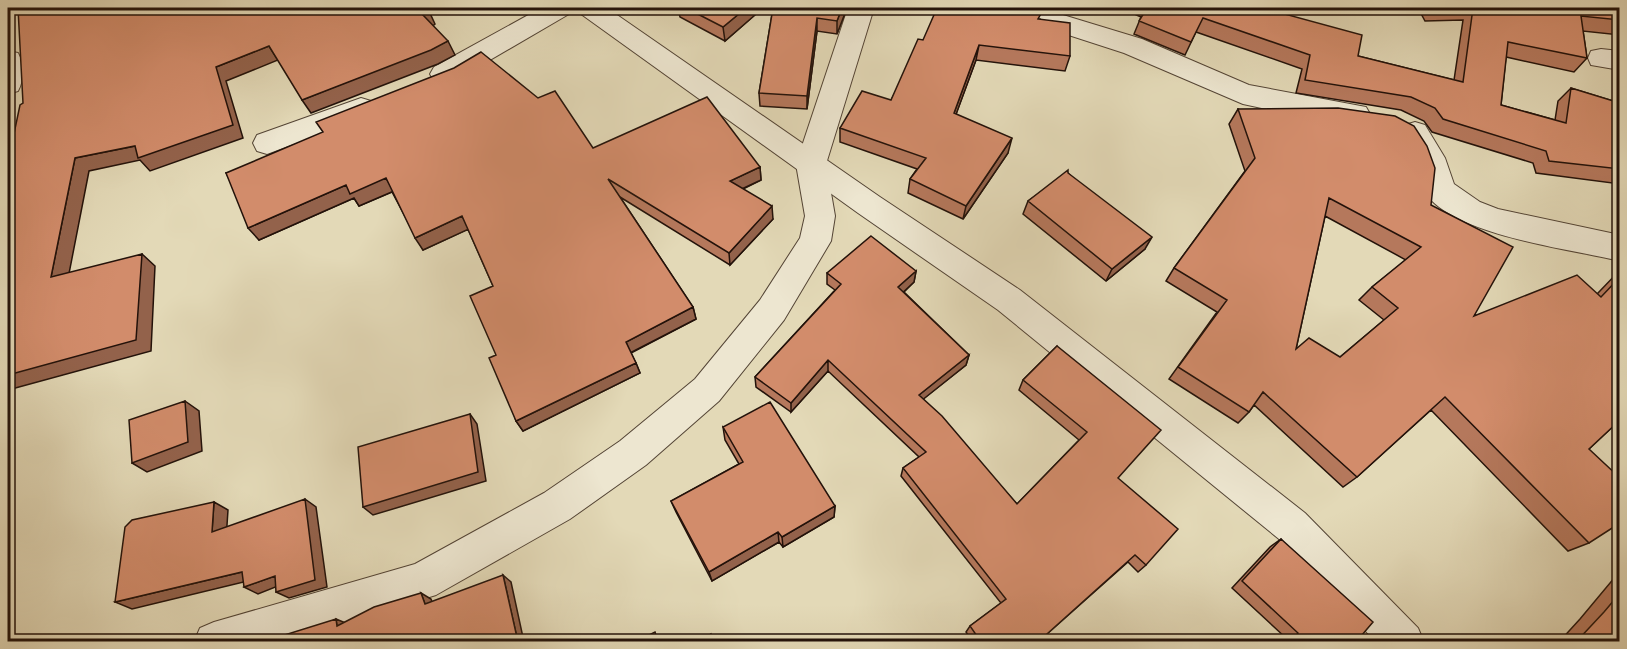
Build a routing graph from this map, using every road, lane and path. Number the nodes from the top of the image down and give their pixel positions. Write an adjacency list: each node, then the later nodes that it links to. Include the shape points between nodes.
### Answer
1 (560, 8): 7 (street)
2 (590, 8): 10 (street)
3 (861, 8): 10 (street)
4 (1013, 8): 11 (street, via 1133,46 1243,94 1384,118 1413,131 1430,158 1442,191 1469,211 1496,221)
5 (8, 60): 6 (street)
6 (8, 84)
7 (420, 85)
8 (383, 100): 9 (street)
9 (267, 143)
10 (811, 164): 12 (street, via 820,216 815,241 789,286 707,390 633,453 547,511 422,581); 13 (street, via 1009,300 1293,526)
11 (1620, 248)
12 (214, 642)
13 (1404, 642)

